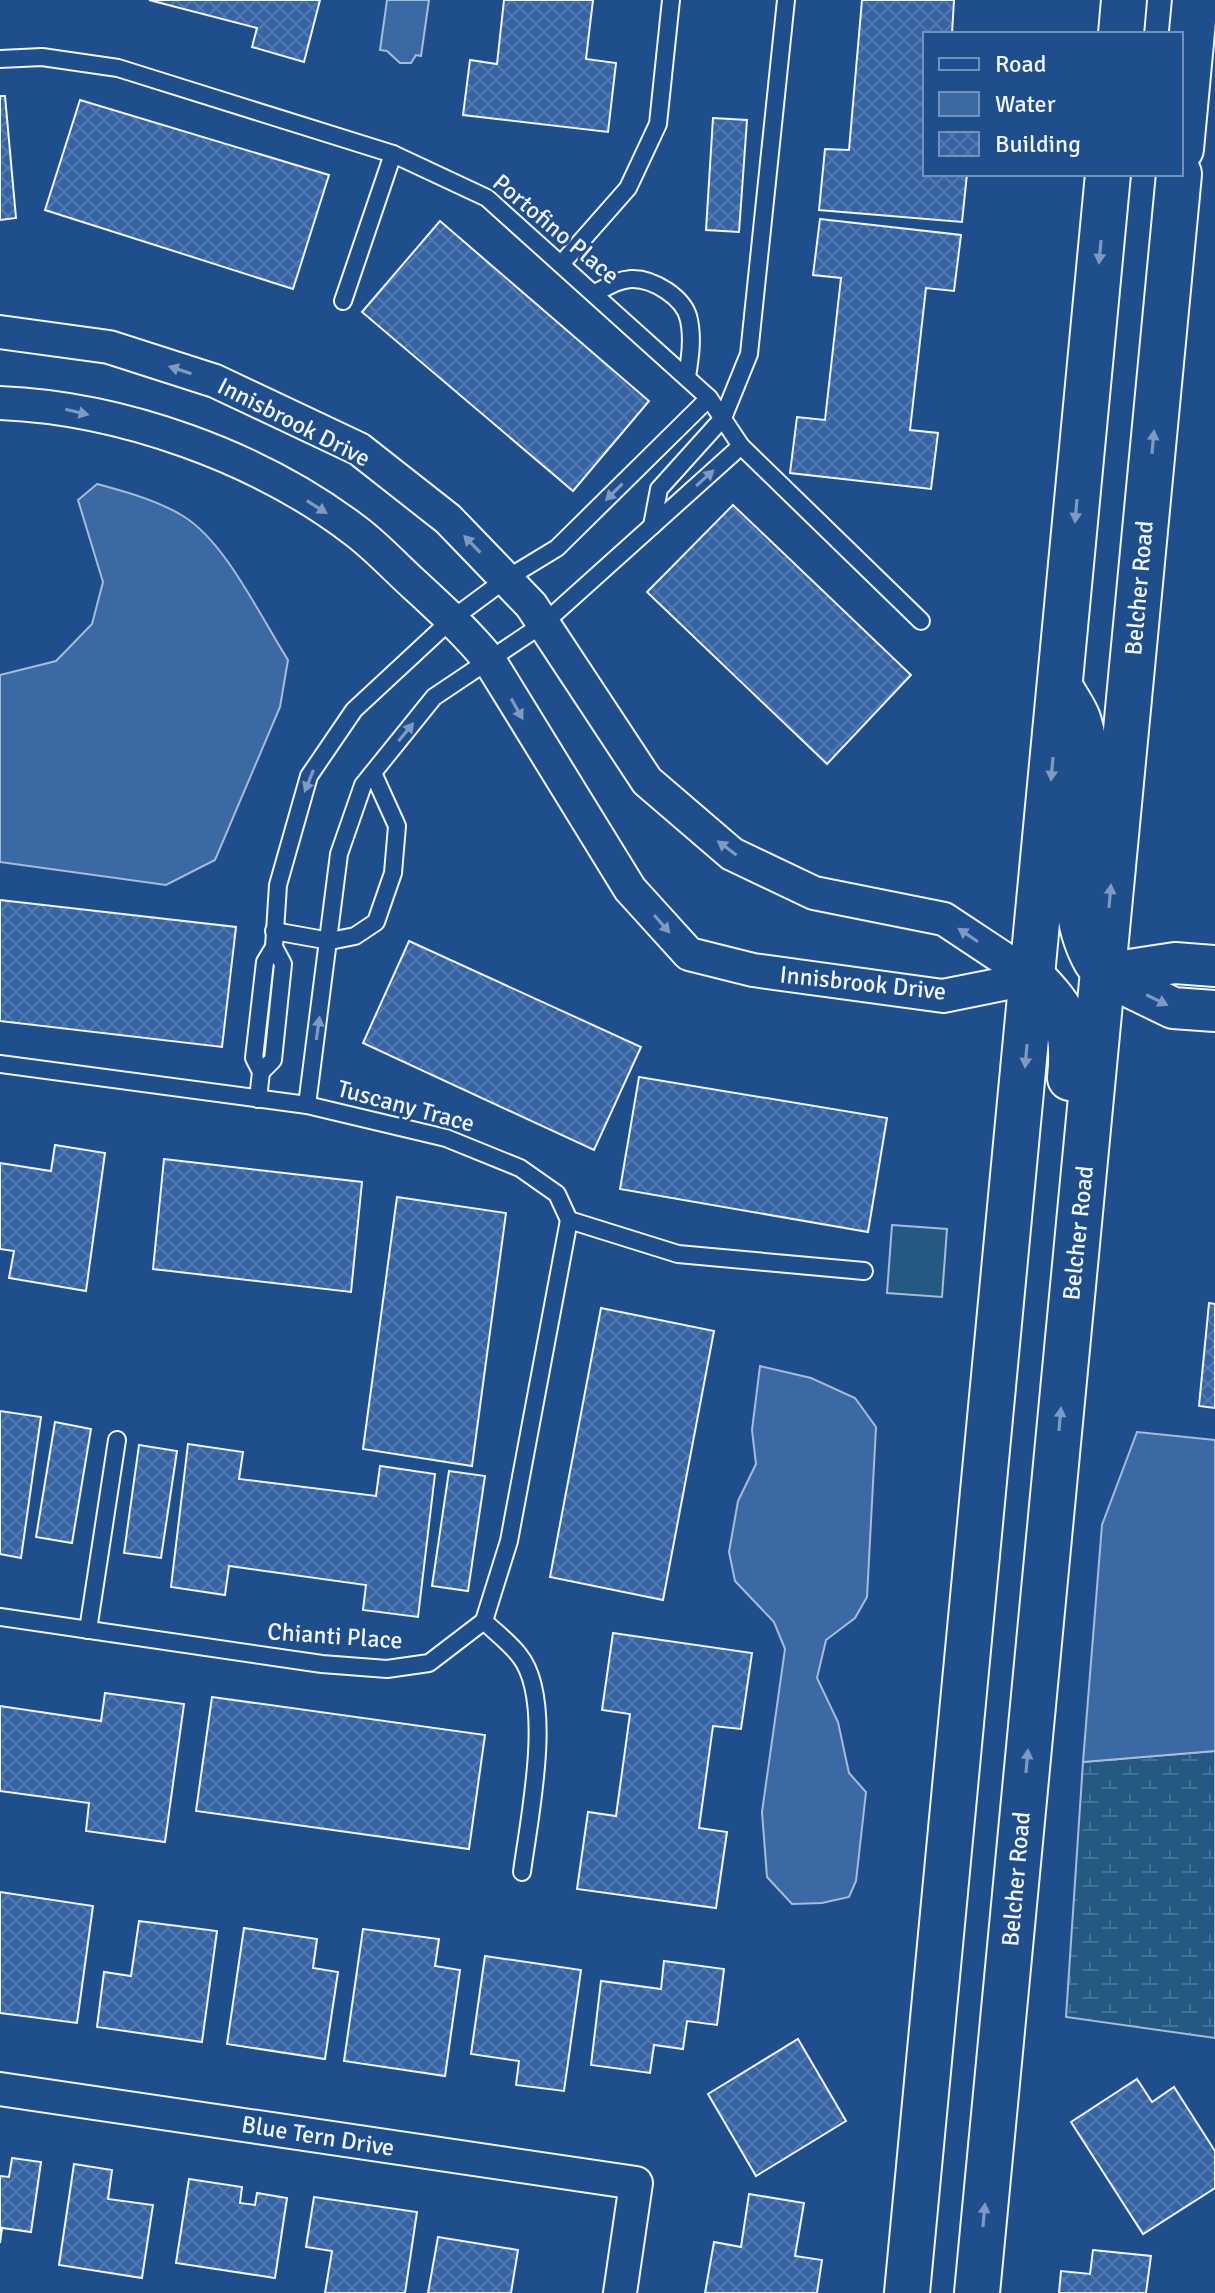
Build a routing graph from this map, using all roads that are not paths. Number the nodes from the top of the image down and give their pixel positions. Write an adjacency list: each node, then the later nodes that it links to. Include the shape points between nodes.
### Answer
1 (671, 0): 11 (lane, via 658,124 628,188)
2 (786, 0): 18 (lane, via 749,354)
3 (1124, 0): 5 (main road)
4 (1195, 0): 7 (main road)
5 (1121, 32)
6 (0, 59): 8 (lane, Portofino Place, via 42,57 118,68)
7 (1183, 128)
8 (393, 154): 11 (lane, Portofino Place, via 487,198); 13 (lane)
9 (1108, 176): 28 (main road, one-way to 28)
10 (1179, 176): 33 (main road, Belcher Road, one-way to 10)
11 (562, 263): 12 (lane, Portofino Place)
12 (595, 293): 15 (lane, Portofino Place); 15 (lane, via 634,279 654,284 678,300 689,316 692,341)
13 (343, 301)
14 (0, 332): 23 (street, Innisbrook Drive, one-way to 14, via 448,519 359,449 215,381 109,347)
15 (687, 377): 16 (lane, Portofino Place)
16 (709, 398): 18 (lane, Portofino Place); 20 (lane)
17 (0, 403): 24 (street, Innisbrook Drive, one-way to 24, via 46,405 165,432 267,476 357,532)
18 (723, 418): 19 (lane, Portofino Place); 21 (lane)
19 (741, 446): 22 (lane, one-way to 19); 25 (lane, Portofino Place)
20 (639, 468): 21 (lane); 23 (lane, one-way to 23, via 557,548)
21 (659, 489): 22 (lane)
22 (652, 526): 26 (lane)
23 (506, 579): 24 (lane); 26 (street, Innisbrook Drive)
24 (452, 619): 27 (street, Innisbrook Drive); 30 (lane, one-way to 30, via 354,710 309,776 278,885)
25 (921, 621)
26 (543, 624): 27 (lane); 34 (street, Innisbrook Drive, one-way to 26, via 944,919 814,893 732,854 647,781)
27 (489, 660): 29 (lane, one-way to 27, via 434,697); 34 (street, Innisbrook Drive, one-way to 34, via 630,889 689,954 753,970 943,996)
28 (1059, 686): 33 (main road, via 1079,720 1085,758 1079,910 1085,942); 34 (main road, one-way to 34)
29 (373, 773): 31 (lane, via 363,785 339,854); 31 (lane, via 397,826 393,873 376,922 355,936)
30 (274, 939): 31 (lane); 37 (lane, via 265,962 254,1058 261,1072)
31 (330, 941): 38 (lane, one-way to 31)
32 (1215, 966): 33 (street, via 1175,963)
33 (1103, 974): 35 (street, one-way to 35, via 1173,1008); 40 (main road, Belcher Road)
34 (1033, 978): 40 (main road, via 1057,1003 1074,1045 1060,1194); 49 (main road, one-way to 49)
35 (1215, 1011)
36 (0, 1064): 37 (lane, Tuscany Trace)
37 (258, 1099): 38 (lane, Tuscany Trace)
38 (307, 1105): 39 (lane, Tuscany Trace, via 446,1138 520,1168 557,1194)
39 (569, 1220): 41 (lane, via 678,1254); 44 (lane, via 509,1541)
40 (1074, 1266): 50 (main road, Belcher Road, one-way to 40)
41 (864, 1271)
42 (117, 1440): 45 (lane)
43 (0, 1617): 45 (lane, Chianti Place)
44 (484, 1621): 45 (lane, Chianti Place, via 429,1663 387,1669); 46 (lane, via 521,1657 535,1696 539,1740)
45 (88, 1630)
46 (522, 1872)
47 (0, 2089): 48 (street, Blue Tern Drive, via 636,2183)
48 (620, 2293)
49 (907, 2293)
50 (977, 2293)

